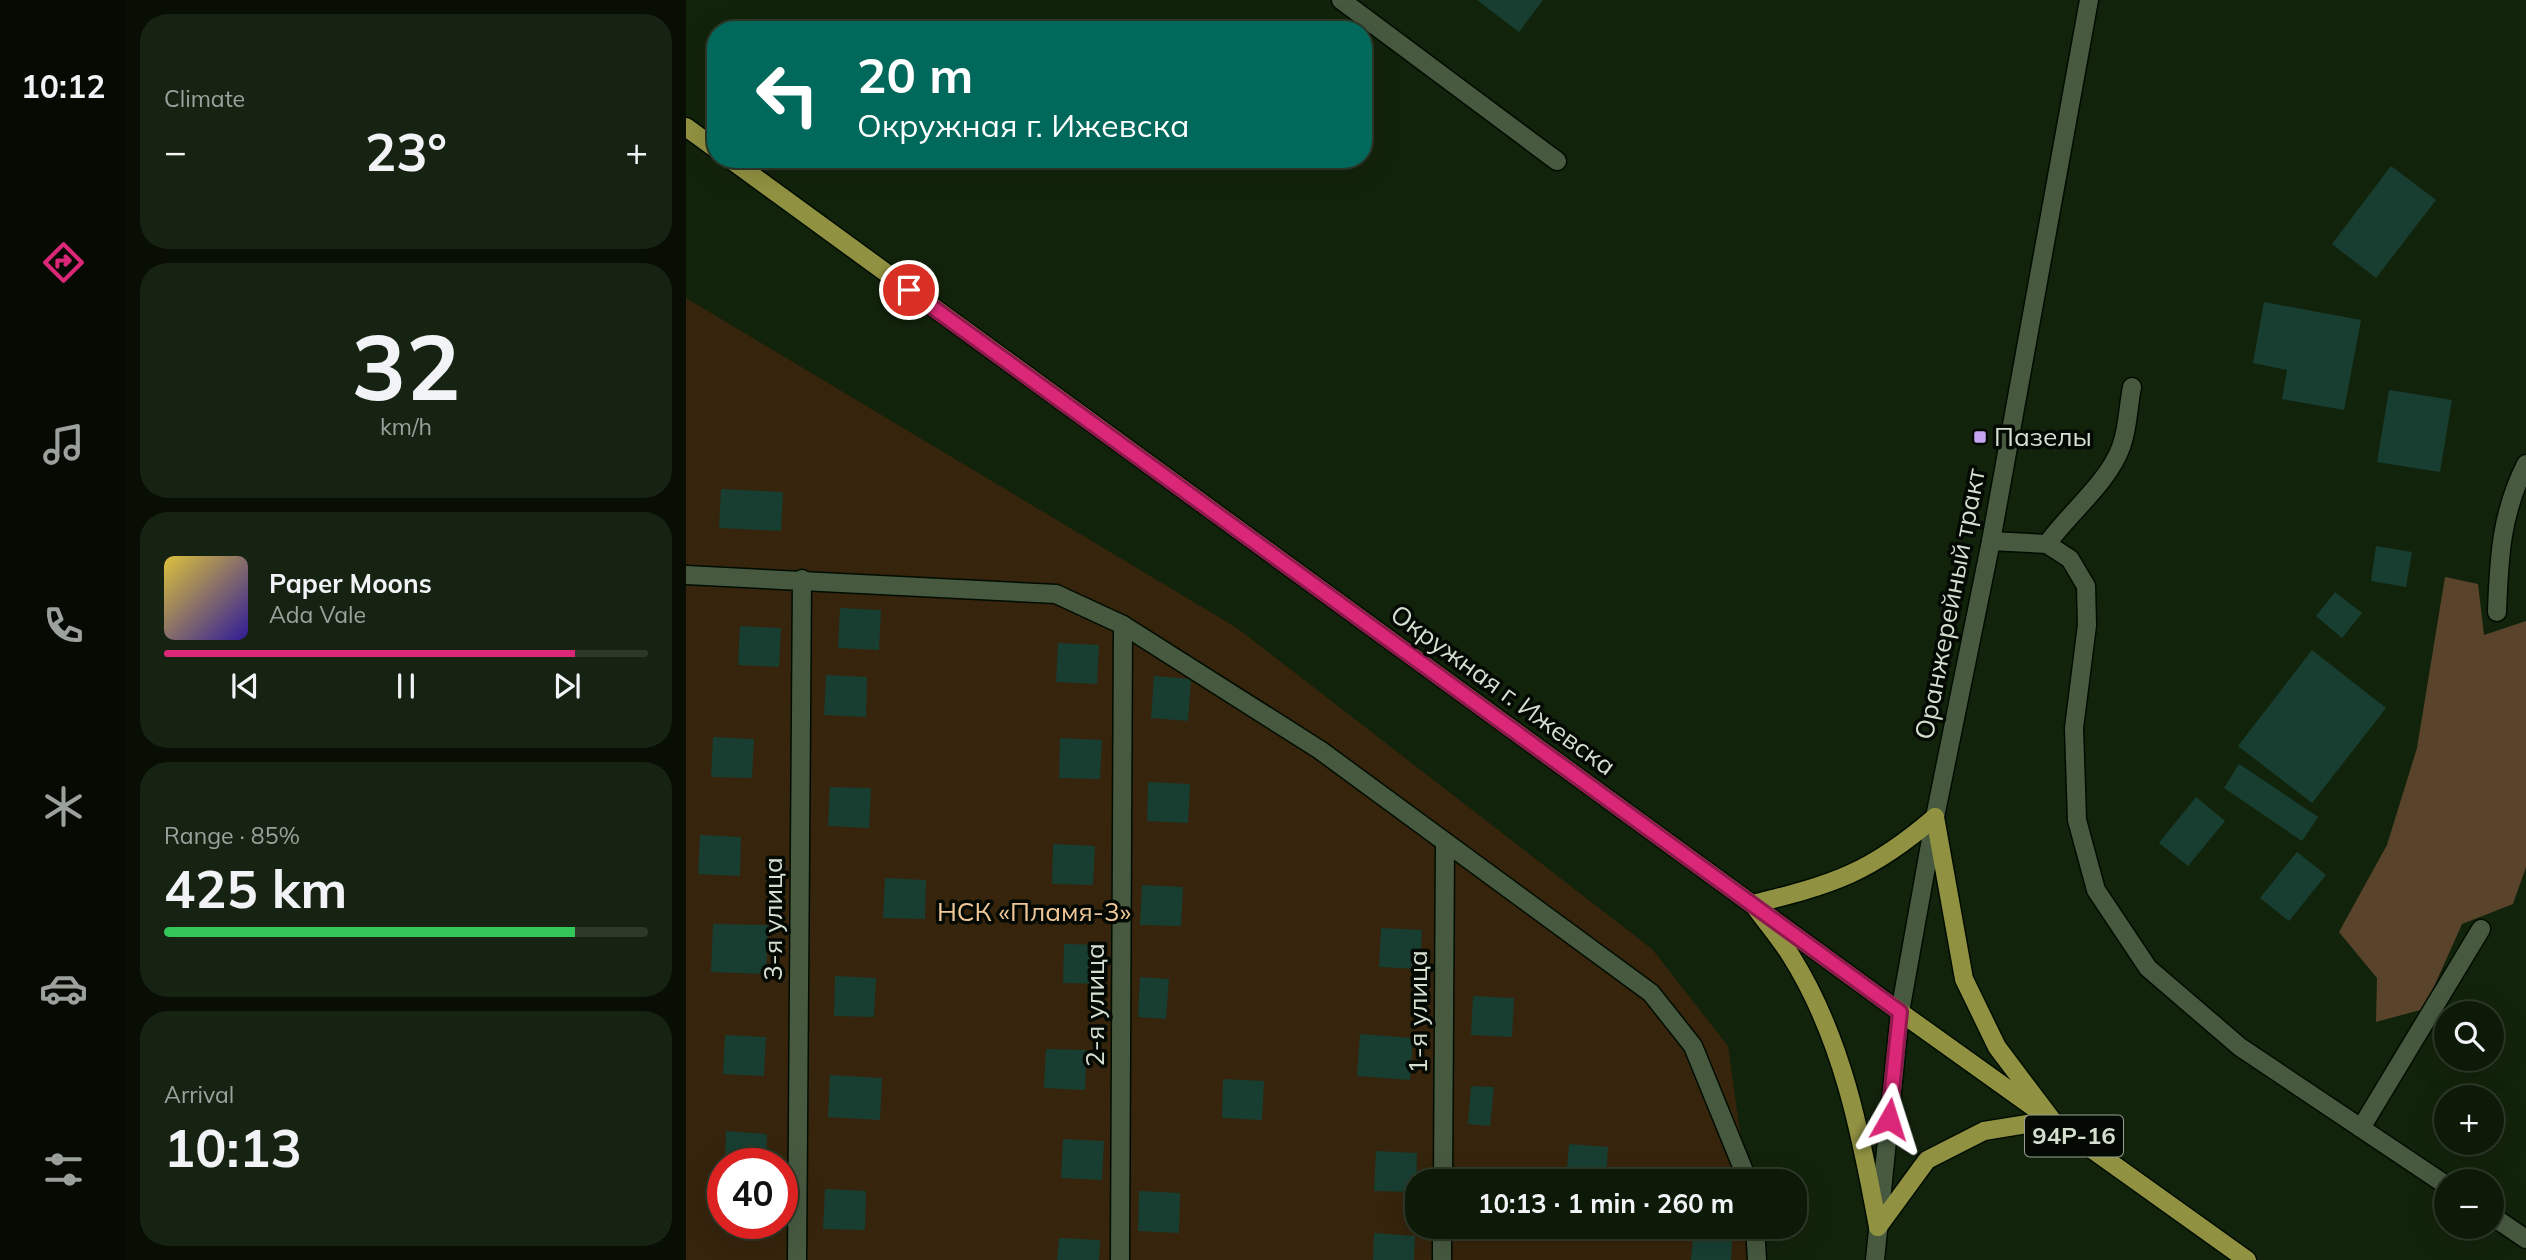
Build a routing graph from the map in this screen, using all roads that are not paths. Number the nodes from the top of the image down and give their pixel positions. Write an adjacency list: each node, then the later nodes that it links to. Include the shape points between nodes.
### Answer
1 (1341, 0): 3 (street)
2 (2090, 0): 11 (street, Оранжерейный тракт)
3 (1369, 21)
4 (1372, 23): 7 (street)
5 (686, 127): 6 (main road)
6 (707, 142)
7 (1557, 161)
8 (742, 168): 19 (main road, Окружная г. Ижевска / 94Р-16)
9 (2132, 387): 12 (street, via 2121,448 2092,492)
10 (2526, 464): 15 (street, via 2508,507 2499,551)
11 (1991, 541): 12 (street); 17 (street, Оранжерейный тракт)
12 (2047, 544): 23 (street, via 2070,559 2086,586 2087,625 2074,729 2077,820 2096,890 2148,968 2240,1047)
13 (686, 575): 14 (street)
14 (802, 579): 16 (street, via 1056,594); 32 (street, 3-я улица)
15 (2497, 612)
16 (1123, 625): 18 (street, via 1320,750); 33 (street, 2-я улица)
17 (1935, 817): 19 (main road, via 1900,847 1852,875); 21 (street, Оранжерейный тракт); 22 (main road, via 1964,979 1997,1047)
18 (1445, 844): 24 (street, 1-я улица); 25 (street, via 1651,993 1693,1046)
19 (1753, 904): 21 (main road, Окружная г. Ижевска / 94Р-16); 28 (main road, via 1791,956 1847,1082)
20 (2482, 929): 23 (street)
21 (1900, 1012): 22 (main road, Окружная г. Ижевска / 94Р-16); 28 (street, Оранжерейный тракт)
22 (2052, 1120): 28 (main road, via 1984,1130 1927,1160); 37 (main road, Окружная г. Ижевска / 94Р-16)
23 (2361, 1128): 26 (street)
24 (1443, 1169)
25 (1743, 1169)
26 (2434, 1177)
27 (2504, 1224): 31 (street)
28 (1878, 1227): 36 (street, Оранжерейный тракт)
29 (1442, 1239): 34 (street)
30 (1756, 1239): 35 (street)
31 (2526, 1239)
32 (797, 1260)
33 (1120, 1260)
34 (1442, 1260)
35 (1757, 1260)
36 (1875, 1260)
37 (2247, 1260)

